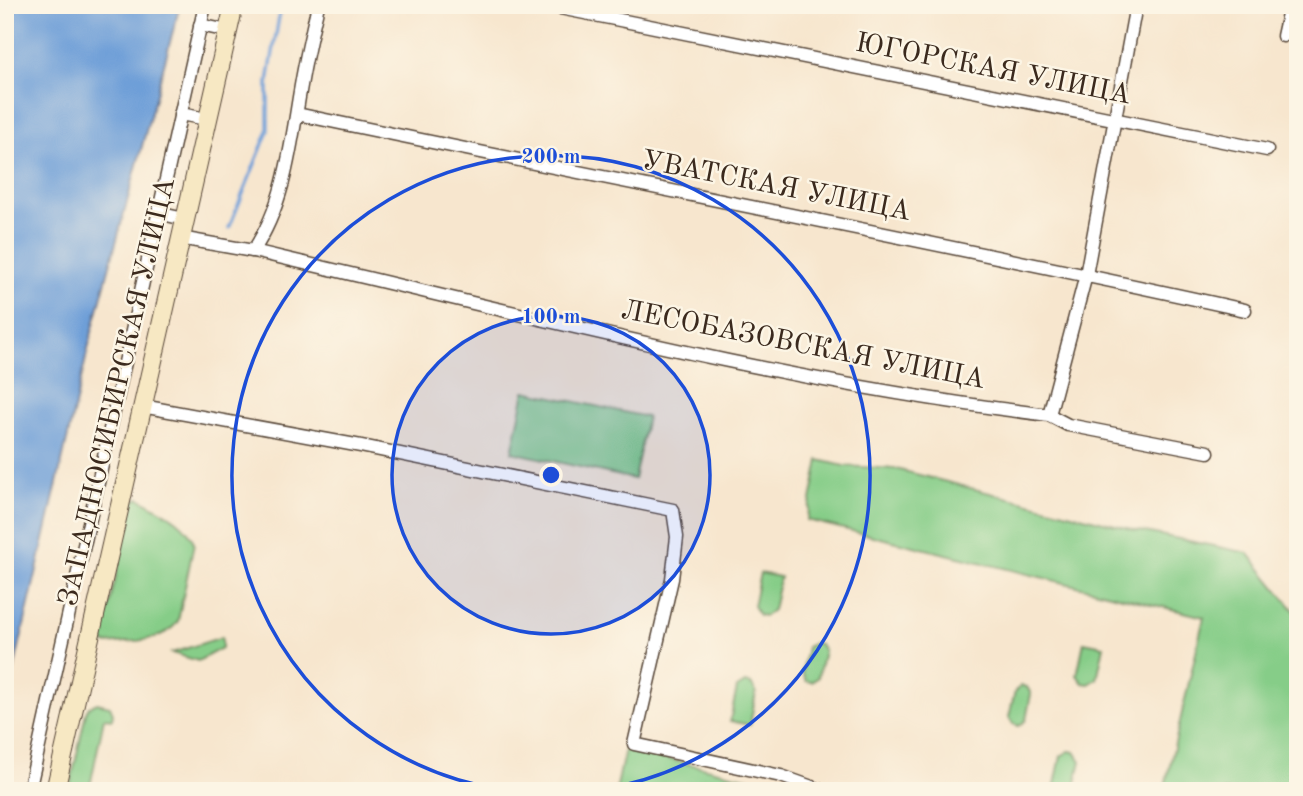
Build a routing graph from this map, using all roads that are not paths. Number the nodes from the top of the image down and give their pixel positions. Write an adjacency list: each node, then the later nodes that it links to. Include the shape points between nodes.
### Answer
1 (205, 5): 7 (street)
2 (234, 5): 8 (main road, ЗАПАДНОСИБИРСКАЯ УЛИЦА)
3 (318, 5): 11 (street)
4 (545, 5): 12 (street, ЮГОРСКАЯ УЛИЦА)
5 (1136, 5): 12 (street)
6 (1290, 5): 9 (street)
7 (200, 25): 8 (street); 10 (street)
8 (228, 31): 13 (main road, ЗАПАДНОСИБИРСКАЯ УЛИЦА)
9 (1283, 36)
10 (180, 114): 13 (street); 15 (street)
11 (298, 114): 18 (street, via 273,217); 19 (street, УВАТСКАЯ УЛИЦА)
12 (1115, 118): 14 (street, ЮГОРСКАЯ УЛИЦА); 19 (street)
13 (207, 120): 16 (main road, ЗАПАДНОСИБИРСКАЯ УЛИЦА)
14 (1267, 150)
15 (158, 214): 16 (street); 24 (street)
16 (184, 219): 17 (main road, ЗАПАДНОСИБИРСКАЯ УЛИЦА)
17 (180, 238): 18 (street, ЛЕСОБАЗОВСКАЯ УЛИЦА); 21 (main road, ЗАПАДНОСИБИРСКАЯ УЛИЦА)
18 (253, 251): 22 (street, ЛЕСОБАЗОВСКАЯ УЛИЦА, via 833,382)
19 (1086, 275): 20 (street, УВАТСКАЯ УЛИЦА); 22 (street)
20 (1245, 310)
21 (142, 406): 25 (main road, ЗАПАДНОСИБИРСКАЯ УЛИЦА); 30 (street, via 673,510 677,537 672,579 635,744 782,776)
22 (1049, 415): 23 (street, ЛЕСОБАЗОВСКАЯ УЛИЦА, via 1068,425)
23 (1208, 452)
24 (86, 542): 25 (street); 26 (street)
25 (108, 552): 27 (main road, ЗАПАДНОСИБИРСКАЯ УЛИЦА)
26 (37, 756): 27 (street); 28 (street)
27 (62, 762): 29 (main road, ЗАПАДНОСИБИРСКАЯ УЛИЦА)
28 (29, 791)
29 (55, 791)
30 (823, 791)

